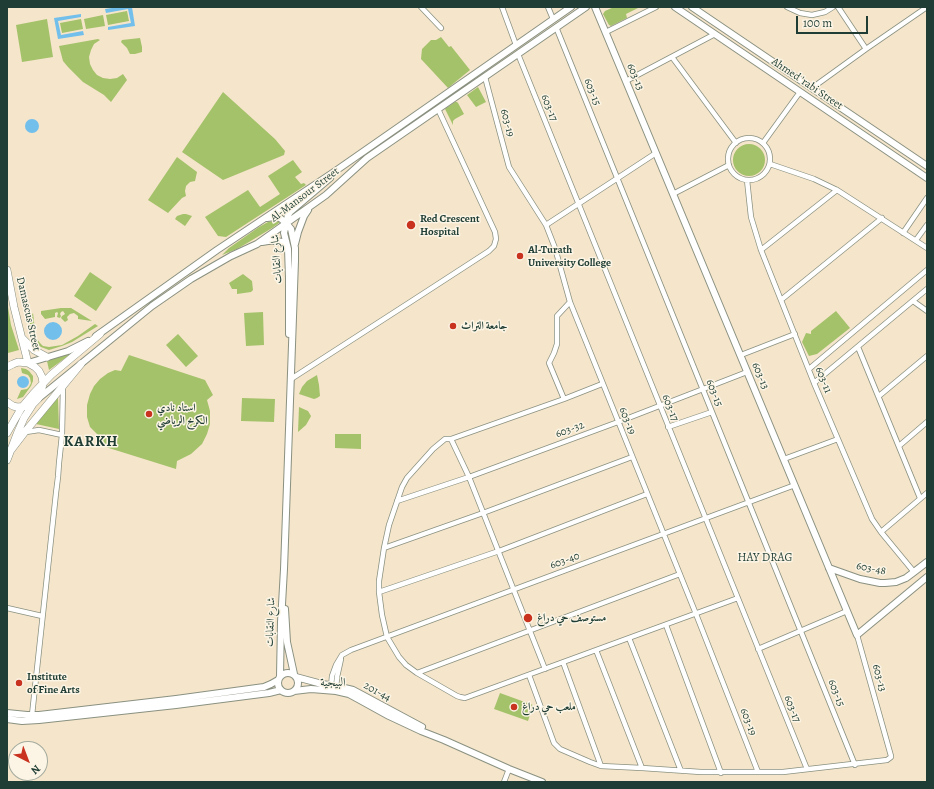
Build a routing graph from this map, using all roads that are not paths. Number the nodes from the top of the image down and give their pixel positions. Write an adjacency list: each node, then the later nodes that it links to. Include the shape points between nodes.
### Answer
1 (421, 7): 15 (street)
2 (502, 7): 19 (street)
3 (548, 7): 14 (street)
4 (571, 7): 14 (street, Al-Mansour Street)
5 (586, 7): 16 (street, Al-Mansour Street)
6 (595, 7): 17 (street, 603-13)
7 (656, 7): 17 (street)
8 (676, 7): 18 (street, Ahmed 'rabi Street)
9 (692, 7): 25 (street, Ahmed 'rabi Street)
10 (787, 7): 11 (street, via 812,15)
11 (833, 7)
12 (838, 7): 20 (street)
13 (927, 7): 20 (street)
14 (553, 19): 19 (street, Al-Mansour Street)
15 (441, 28)
16 (556, 28): 21 (street, Al-Mansour Street); 35 (street, 603-15)
17 (606, 32): 24 (street, 603-13)
18 (715, 34): 22 (street); 26 (street, Ahmed 'rabi Street)
19 (516, 45): 31 (street, Al-Mansour Street)
20 (866, 49): 25 (street)
21 (518, 54): 23 (street, Al-Mansour Street); 41 (street, 603-17)
22 (672, 57): 24 (street); 28 (street)
23 (485, 77): 27 (street, Al-Mansour Street); 46 (street, 603-19, via 509,167)
24 (626, 81): 30 (street, 603-13)
25 (812, 88): 34 (street, Ahmed 'rabi Street)
26 (800, 92): 29 (street); 36 (street, Ahmed 'rabi Street)
27 (438, 110): 42 (street, Al-Mansour Street, via 367,158 339,185); 78 (street, via 495,232 494,246)
28 (736, 143): 29 (street, via 749,138); 33 (street, via 729,153)
29 (763, 143): 32 (street, via 769,152)
30 (656, 153): 35 (street); 39 (street, 603-13)
31 (348, 162): 44 (street, Al-Mansour Street); 45 (street, via 290,212)
32 (770, 164): 37 (street, via 759,178); 38 (street)
33 (729, 165): 37 (street, via 736,176); 39 (street)
34 (927, 166)
35 (617, 178): 41 (street); 83 (street, 603-15)
36 (927, 178)
37 (747, 180): 54 (street, 603-11, via 751,217)
38 (837, 190): 43 (street); 54 (street)
39 (673, 194): 67 (street, 603-13)
40 (927, 198): 48 (street)
41 (578, 204): 46 (street); 88 (street, 603-17)
42 (312, 205): 45 (street, Al-Mansour Street); 51 (street, via 304,216)
43 (882, 218): 48 (street); 58 (street)
44 (261, 221): 45 (street, via 275,217); 62 (street, Al-Mansour Street)
45 (286, 223): 50 (street, Al-Mansour Street); 51 (street, شارع النقابات, via 292,231); 53 (street, شارع النقابات, via 284,233)
46 (546, 225): 60 (street, 603-19)
47 (927, 225): 49 (street)
48 (903, 232): 49 (street)
49 (916, 240): 52 (street)
50 (257, 244): 53 (street, via 276,241 284,243); 73 (street, Al-Mansour Street, via 184,284 152,306)
51 (295, 248): 78 (street, شارع النقابات)
52 (927, 248)
53 (288, 249): 78 (street, شارع النقابات, via 288,374)
54 (761, 250): 58 (street, 603-11)
55 (7, 270): 64 (main road, Damascus Street)
56 (927, 270): 75 (street)
57 (927, 289): 59 (street)
58 (781, 300): 63 (street, 603-11)
59 (913, 301): 61 (street); 65 (street)
60 (570, 302): 81 (street, 603-19); 85 (street, via 557,316 557,344 549,363)
61 (927, 311)
62 (100, 334): 69 (street, Al-Mansour Street, via 85,344); 79 (main road)
63 (795, 334): 67 (street); 75 (street, 603-11)
64 (21, 338): 66 (main road, Damascus Street); 69 (main road, via 34,350)
65 (858, 347): 80 (street); 84 (street)
66 (25, 353): 70 (main road); 72 (main road, Damascus Street)
67 (741, 355): 77 (street, 603-13)
68 (927, 356): 84 (street)
69 (47, 357): 72 (street, Al-Mansour Street)
70 (18, 362): 72 (main road); 74 (main road); 76 (main road)
71 (7, 363): 74 (main road)
72 (28, 363): 79 (main road, via 39,371)
73 (81, 364): 82 (main road); 86 (street, Al-Mansour Street)
74 (7, 367)
75 (809, 369): 80 (street, 603-11)
76 (7, 372)
77 (747, 372): 83 (street, 603-32); 102 (street, 603-13)
78 (291, 379): 119 (street, شارع النقابات)
79 (43, 383): 86 (main road, via 41,394); 89 (main road)
80 (814, 383): 98 (street, 603-11)
81 (602, 384): 85 (street); 91 (street, 603-19)
82 (63, 385): 95 (main road); 96 (street)
83 (703, 389): 88 (street, 603-32); 90 (street, 603-15)
84 (879, 396): 99 (street)
85 (564, 399): 97 (street)
86 (35, 401): 89 (main road); 100 (main road, via 24,418)
87 (7, 402): 89 (main road)
88 (660, 406): 91 (street, 603-32); 93 (street, 603-17)
89 (22, 407): 94 (main road)
90 (712, 412): 93 (street); 110 (street, 603-15)
91 (618, 422): 101 (street, 603-19); 104 (street, 603-32)
92 (927, 422): 99 (street)
93 (668, 427): 112 (street, 603-17)
94 (7, 432)
95 (24, 433): 96 (street, via 39,430); 100 (main road)
96 (62, 435): 129 (street)
97 (451, 439): 104 (street); 109 (street, via 440,442 427,455 405,482)
98 (838, 439): 102 (street); 113 (street, 603-11, via 872,519)
99 (899, 446): 108 (street)
100 (11, 450): 103 (main road)
101 (632, 457): 107 (street, 603-19); 111 (street)
102 (784, 459): 105 (street, 603-13)
103 (7, 460)
104 (469, 477): 109 (street, 603-32); 111 (street)
105 (795, 485): 110 (street, 603-40); 118 (street, 603-13)
106 (927, 493): 108 (street)
107 (647, 494): 114 (street, 603-19); 116 (street)
108 (920, 498): 113 (street)
109 (397, 501): 115 (street)
110 (749, 502): 112 (street, 603-40); 132 (street, 603-15)
111 (483, 512): 115 (street); 116 (street)
112 (705, 519): 114 (street, 603-40); 125 (street, 603-17)
113 (881, 532): 120 (street, 603-11)
114 (664, 534): 121 (street, 603-19); 123 (street, 603-40)
115 (384, 548): 124 (street)
116 (499, 551): 123 (street); 124 (street)
117 (927, 563): 120 (street, 603-48)
118 (829, 568): 120 (street, 603-48, via 880,583 901,580); 127 (street, 603-13)
119 (284, 569): 142 (street, شارع النقابات, via 287,642); 143 (street, شارع النقابات)
120 (914, 572)
121 (680, 574): 128 (street, 603-19); 131 (street)
122 (927, 577): 133 (street)
123 (514, 590): 131 (street); 134 (street, 603-40)
124 (379, 592): 134 (street)
125 (738, 598): 128 (street); 136 (street, 603-17)
126 (7, 608): 129 (street)
127 (847, 611): 132 (street); 133 (street, 603-13)
128 (696, 614): 130 (street); 158 (street, 603-19)
129 (42, 616): 149 (street)
130 (666, 625): 135 (street); 157 (street)
131 (530, 630): 139 (street); 140 (street)
132 (801, 631): 136 (street); 151 (street, 603-15)
133 (857, 635): 151 (street, 603-13, via 891,757 887,760)
134 (388, 637): 140 (street, via 406,665); 144 (street, 603-40, via 342,655)
135 (629, 638): 137 (street); 156 (street)
136 (758, 649): 155 (street, 603-17)
137 (596, 650): 138 (street); 153 (street)
138 (563, 662): 139 (street); 152 (street)
139 (545, 669): 141 (street)
140 (417, 672): 141 (street, via 457,696 465,698)
141 (529, 675): 152 (street, via 554,743 560,749)
142 (295, 676): 143 (street, via 288,673); 144 (street, 201-44); 146 (street, via 298,684)
143 (279, 678): 145 (street, via 278,686); 147 (street, via 264,687)
144 (333, 688): 146 (street, 201-44); 154 (street, 201-44, via 353,690 444,740)
145 (281, 690): 146 (street, via 287,693); 147 (street)
146 (294, 691)
147 (176, 702): 149 (street); 150 (street, via 33,721)
148 (7, 713): 149 (street)
149 (32, 715)
150 (7, 719)
151 (855, 765): 155 (street)
152 (601, 766): 153 (street)
153 (642, 768): 156 (street)
154 (509, 769): 159 (street); 160 (street, 201-44)
155 (807, 769): 158 (street)
156 (681, 771): 157 (street)
157 (721, 772): 158 (street)
158 (758, 772)
159 (504, 782)
160 (542, 782)

